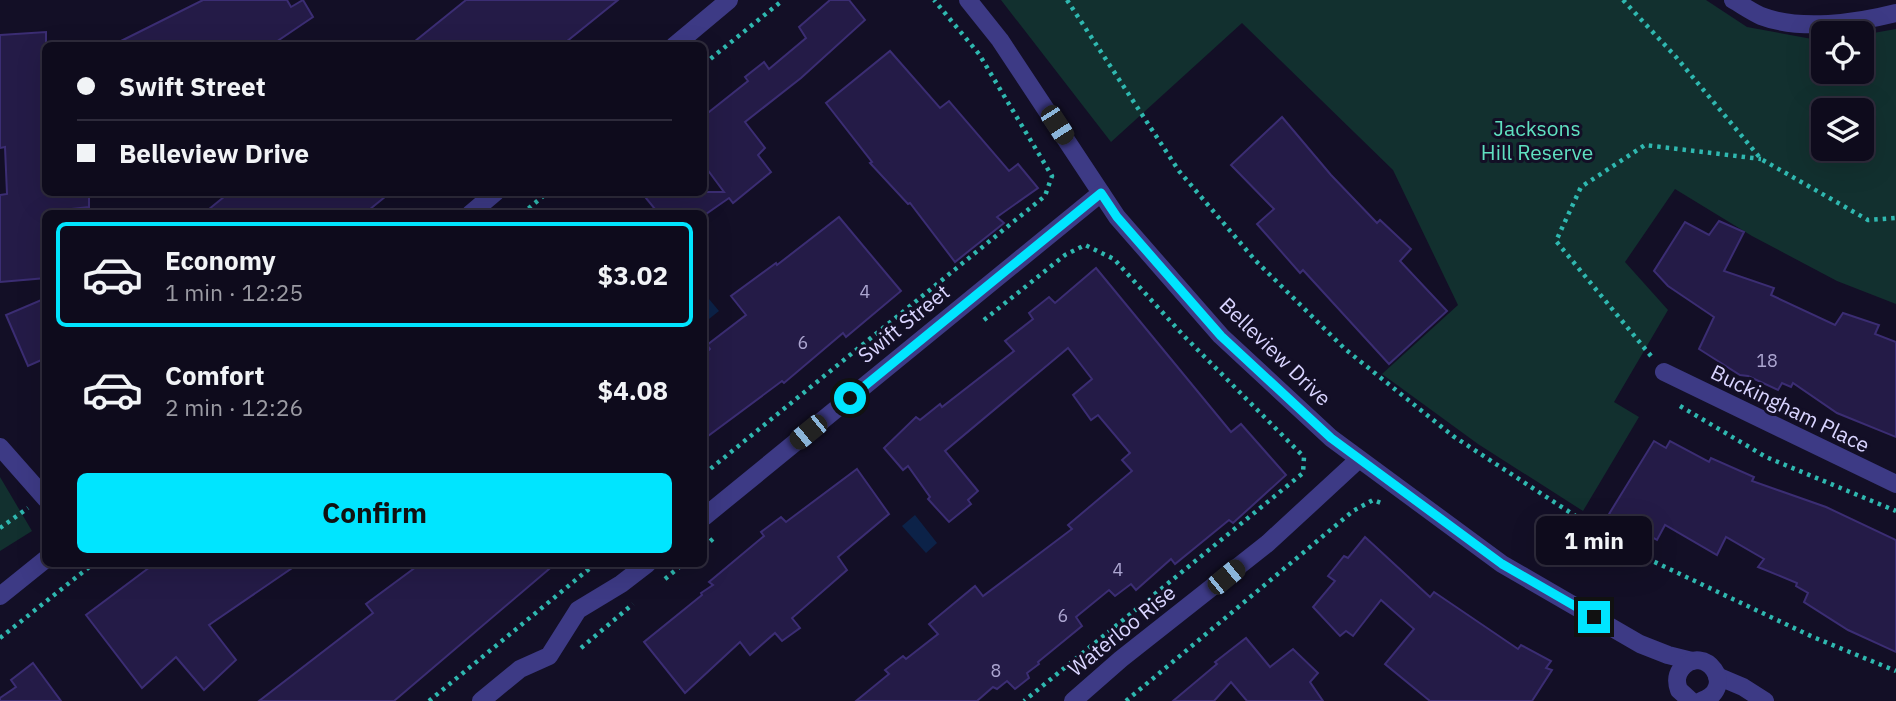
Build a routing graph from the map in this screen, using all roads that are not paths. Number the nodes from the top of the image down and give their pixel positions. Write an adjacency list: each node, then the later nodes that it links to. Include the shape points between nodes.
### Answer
1 (729, 0): 5 (street)
2 (968, 0): 6 (street, Belleview Drive, via 1000,40)
3 (1733, 0): 4 (street, via 1784,22 1841,23)
4 (1889, 10)
5 (679, 42)
6 (1101, 193): 11 (street, Belleview Drive, via 1221,336); 14 (street, Swift Street)
7 (491, 196): 8 (street)
8 (475, 210)
9 (1664, 372): 12 (street, Buckingham Place)
10 (0, 447): 13 (street)
11 (1359, 460): 18 (street, Belleview Drive, via 1502,564); 23 (street, Waterloo Rise, via 1268,544)
12 (1896, 484)
13 (42, 496)
14 (707, 515)
15 (42, 562): 17 (street)
16 (643, 567): 22 (street, via 578,610 549,656 520,669)
17 (0, 596)
18 (1640, 644): 19 (street, Belleview Drive); 21 (street, Belleview Drive)
19 (1692, 662): 20 (street, via 1707,662); 21 (street, via 1678,673)
20 (1717, 676): 21 (street, via 1716,691); 24 (street)
21 (1694, 696)
22 (481, 701)
23 (1073, 701)
24 (1765, 701)

